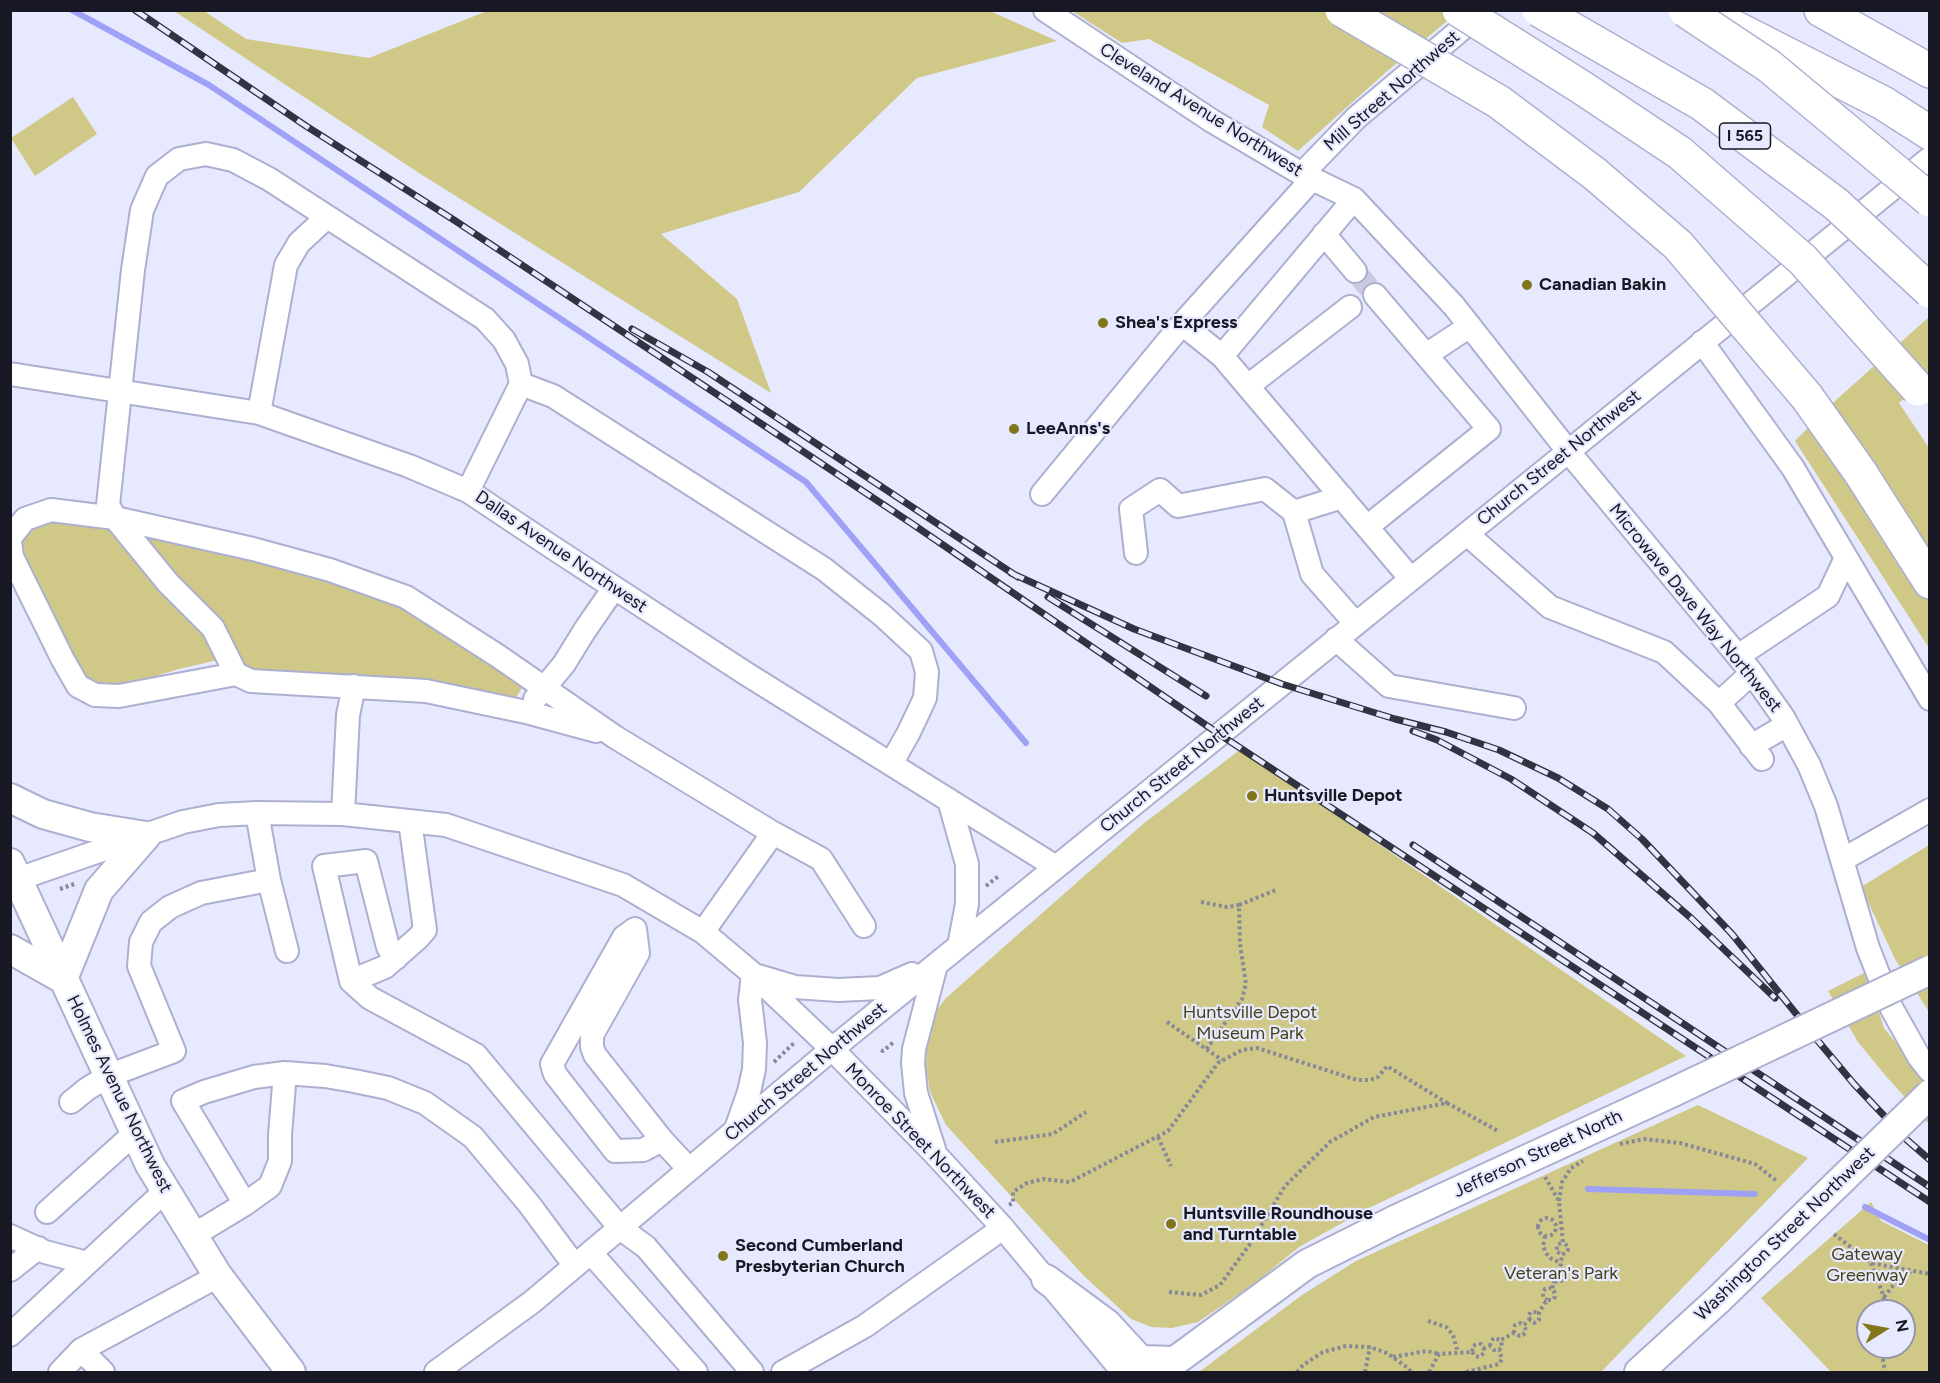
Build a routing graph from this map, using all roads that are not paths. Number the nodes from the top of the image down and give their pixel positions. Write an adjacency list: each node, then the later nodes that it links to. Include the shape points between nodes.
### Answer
1 (1045, 10): 12 (street, Cleveland Avenue Northwest, via 1212,121)
2 (1342, 10): 44 (highway, bridge, via 1499,102 1595,174 1678,245 1807,397)
3 (1459, 10): 30 (highway, bridge, via 1680,153 1803,260)
4 (1484, 10): 12 (street, Mill Street Northwest, via 1356,118)
5 (1539, 10): 18 (highway, I 565, bridge, via 1702,104 1836,204)
6 (1685, 10): 14 (highway, bridge, via 1769,66)
7 (1703, 10): 10 (highway, via 1883,103)
8 (1821, 10): 9 (highway)
9 (1929, 71)
10 (1929, 133)
11 (1929, 158): 23 (street, Church Street Northwest)
12 (1307, 176): 13 (street, Cleveland Avenue Northwest); 21 (street, Mill Street Northwest)
13 (1354, 199): 16 (street); 22 (street, Cleveland Avenue Northwest)
14 (1929, 200)
15 (327, 217): 27 (street, via 485,319 504,340 517,364); 29 (street, via 233,160 206,154 179,159 157,176 142,210); 31 (street, via 299,243 286,265)
16 (1324, 234): 17 (street); 25 (street)
17 (1355, 271)
18 (1929, 291)
19 (1376, 295): 24 (street)
20 (1350, 307): 28 (street)
21 (1182, 324): 25 (street); 34 (street, Mill Street Northwest)
22 (1470, 326): 24 (street); 32 (street, Cleveland Avenue Northwest)
23 (1702, 342): 32 (street, Church Street Northwest); 42 (street, via 1793,468)
24 (1426, 355): 38 (street, via 1489,429)
25 (1222, 356): 28 (street)
26 (10, 374): 29 (street, Dallas Avenue Northwest)
27 (521, 384): 33 (street); 58 (street, via 553,396 824,569 921,651 927,672 925,698)
28 (1248, 386): 35 (street)
29 (121, 391): 31 (street, Dallas Avenue Northwest); 37 (street, via 108,505)
30 (1924, 396)
31 (259, 413): 33 (street, Dallas Avenue Northwest)
32 (1568, 451): 39 (street, Church Street Northwest); 48 (street, Microwave Dave Way Northwest)
33 (468, 490): 45 (street, Dallas Avenue Northwest)
34 (1042, 494)
35 (1342, 497): 36 (street); 38 (street)
36 (1294, 512): 41 (street, via 1265,489 1178,506 1160,490 1131,509); 46 (street, via 1312,574)
37 (115, 519): 40 (street, via 51,510 25,519); 49 (street, via 168,583 213,628); 51 (street, via 275,555 406,597)
38 (1367, 527): 43 (street)
39 (1467, 534): 43 (street, Church Street Northwest); 53 (street, via 1550,607 1664,652)
40 (10, 540): 49 (street, via 12,556 78,686 95,695 119,696)
41 (1136, 553)
42 (1846, 558): 48 (street, via 1828,597); 52 (street)
43 (1411, 579): 46 (street, Church Street Northwest)
44 (1929, 582)
45 (614, 588): 51 (street, via 564,664); 58 (street, Dallas Avenue Northwest)
46 (1356, 624): 47 (street, Church Street Northwest)
47 (1336, 639): 54 (street, via 1389,686); 68 (street, Church Street Northwest)
48 (1745, 664): 53 (street); 56 (street, Microwave Dave Way Northwest)
49 (236, 674): 50 (street, via 251,681)
50 (354, 686): 55 (street, via 426,691); 63 (street, via 348,715)
51 (543, 687): 55 (street); 57 (street)
52 (1929, 699)
53 (1719, 703): 56 (street, via 1757,753)
54 (1514, 708)
55 (526, 712): 57 (street)
56 (1787, 726): 67 (street, Microwave Dave Way Northwest, via 1826,806)
57 (615, 736): 65 (street)
58 (891, 764): 60 (street, Dallas Avenue Northwest)
59 (10, 798): 66 (main road, via 43,814)
60 (949, 800): 68 (street, Dallas Avenue Northwest); 75 (street, via 967,864 967,904)
61 (1929, 810): 67 (street)
62 (257, 813): 63 (street, Monroe Street Northwest); 66 (street, Monroe Street Northwest, via 183,822); 70 (street)
63 (343, 814): 64 (street, Monroe Street Northwest)
64 (410, 821): 71 (street, Monroe Street Northwest, via 446,825 623,885); 78 (street, via 425,930)
65 (773, 832): 72 (street, via 821,859); 74 (street)
66 (146, 836): 69 (street, Monroe Street Northwest); 82 (main road, via 99,890)
67 (1842, 860): 87 (street, Microwave Dave Way Northwest, via 1868,948 1892,1009)
68 (1056, 867): 75 (street, Church Street Northwest)
69 (13, 875): 82 (main road, Holmes Avenue Northwest)
70 (269, 880): 77 (street); 89 (street, via 201,893 170,906 152,922 141,942 139,966 174,1052)
71 (651, 901): 73 (street); 74 (street, Monroe Street Northwest)
72 (864, 926)
73 (635, 929): 84 (street, via 624,937); 86 (street, via 638,953 592,1035)
74 (703, 932): 81 (street, Monroe Street Northwest)
75 (959, 946): 79 (street, Church Street Northwest)
76 (10, 950): 82 (main road)
77 (287, 951)
78 (396, 958): 83 (street, via 385,967); 83 (street, via 388,947 366,861 324,866)
79 (936, 964): 81 (street, via 880,988 795,987); 85 (street, Church Street Northwest); 95 (street, via 913,1063 916,1093)
80 (1929, 970): 112 (main road, Jefferson Street North, bridge, via 1307,1264)
81 (753, 974): 85 (street, Monroe Street Northwest); 92 (street, via 750,1000 754,1069)
82 (63, 979): 89 (main road, Holmes Avenue Northwest)
83 (351, 981): 100 (street, via 370,998 476,1055)
84 (567, 1037): 86 (street); 94 (street, via 552,1064 555,1074 615,1151 643,1150)
85 (832, 1049): 92 (street, Church Street Northwest); 95 (street, Monroe Street Northwest)
86 (595, 1055): 94 (street)
87 (1929, 1071)
88 (285, 1073): 98 (street, via 280,1161 270,1186); 98 (street, via 254,1077 183,1101); 105 (street, via 354,1081 425,1103 473,1137)
89 (108, 1076): 91 (street); 93 (main road, Holmes Avenue Northwest)
90 (1929, 1094): 121 (main road, Washington Street Northwest, bridge)
91 (71, 1102)
92 (736, 1130): 96 (street, Church Street Northwest)
93 (135, 1133): 97 (main road, Holmes Avenue Northwest); 99 (street)
94 (662, 1140): 96 (street)
95 (935, 1154): 101 (street, Monroe Street Northwest)
96 (689, 1169): 100 (street, Church Street Northwest)
97 (165, 1191): 103 (main road, Holmes Avenue Northwest); 106 (street)
98 (245, 1204): 103 (street)
99 (48, 1212)
100 (620, 1228): 105 (street, Church Street Northwest); 118 (street, via 646,1247)
101 (1003, 1228): 109 (street, Monroe Street Northwest); 119 (street, via 865,1326)
102 (10, 1236): 104 (street)
103 (192, 1236): 108 (main road, Holmes Avenue Northwest)
104 (38, 1248): 106 (street); 107 (street)
105 (583, 1260): 116 (street, Church Street Northwest); 117 (street)
106 (87, 1263): 110 (street)
107 (10, 1270)
108 (218, 1276): 111 (street); 115 (main road, Holmes Avenue Northwest)
109 (1046, 1279): 112 (main road, via 1107,1324 1140,1360); 120 (street, Monroe Street Northwest)
110 (10, 1335)
111 (81, 1350): 113 (street); 114 (street)
112 (1172, 1367)
113 (60, 1372)
114 (103, 1372)
115 (291, 1372)
116 (436, 1372)
117 (696, 1372)
118 (752, 1372)
119 (783, 1372)
120 (1123, 1372)
121 (1639, 1372)

